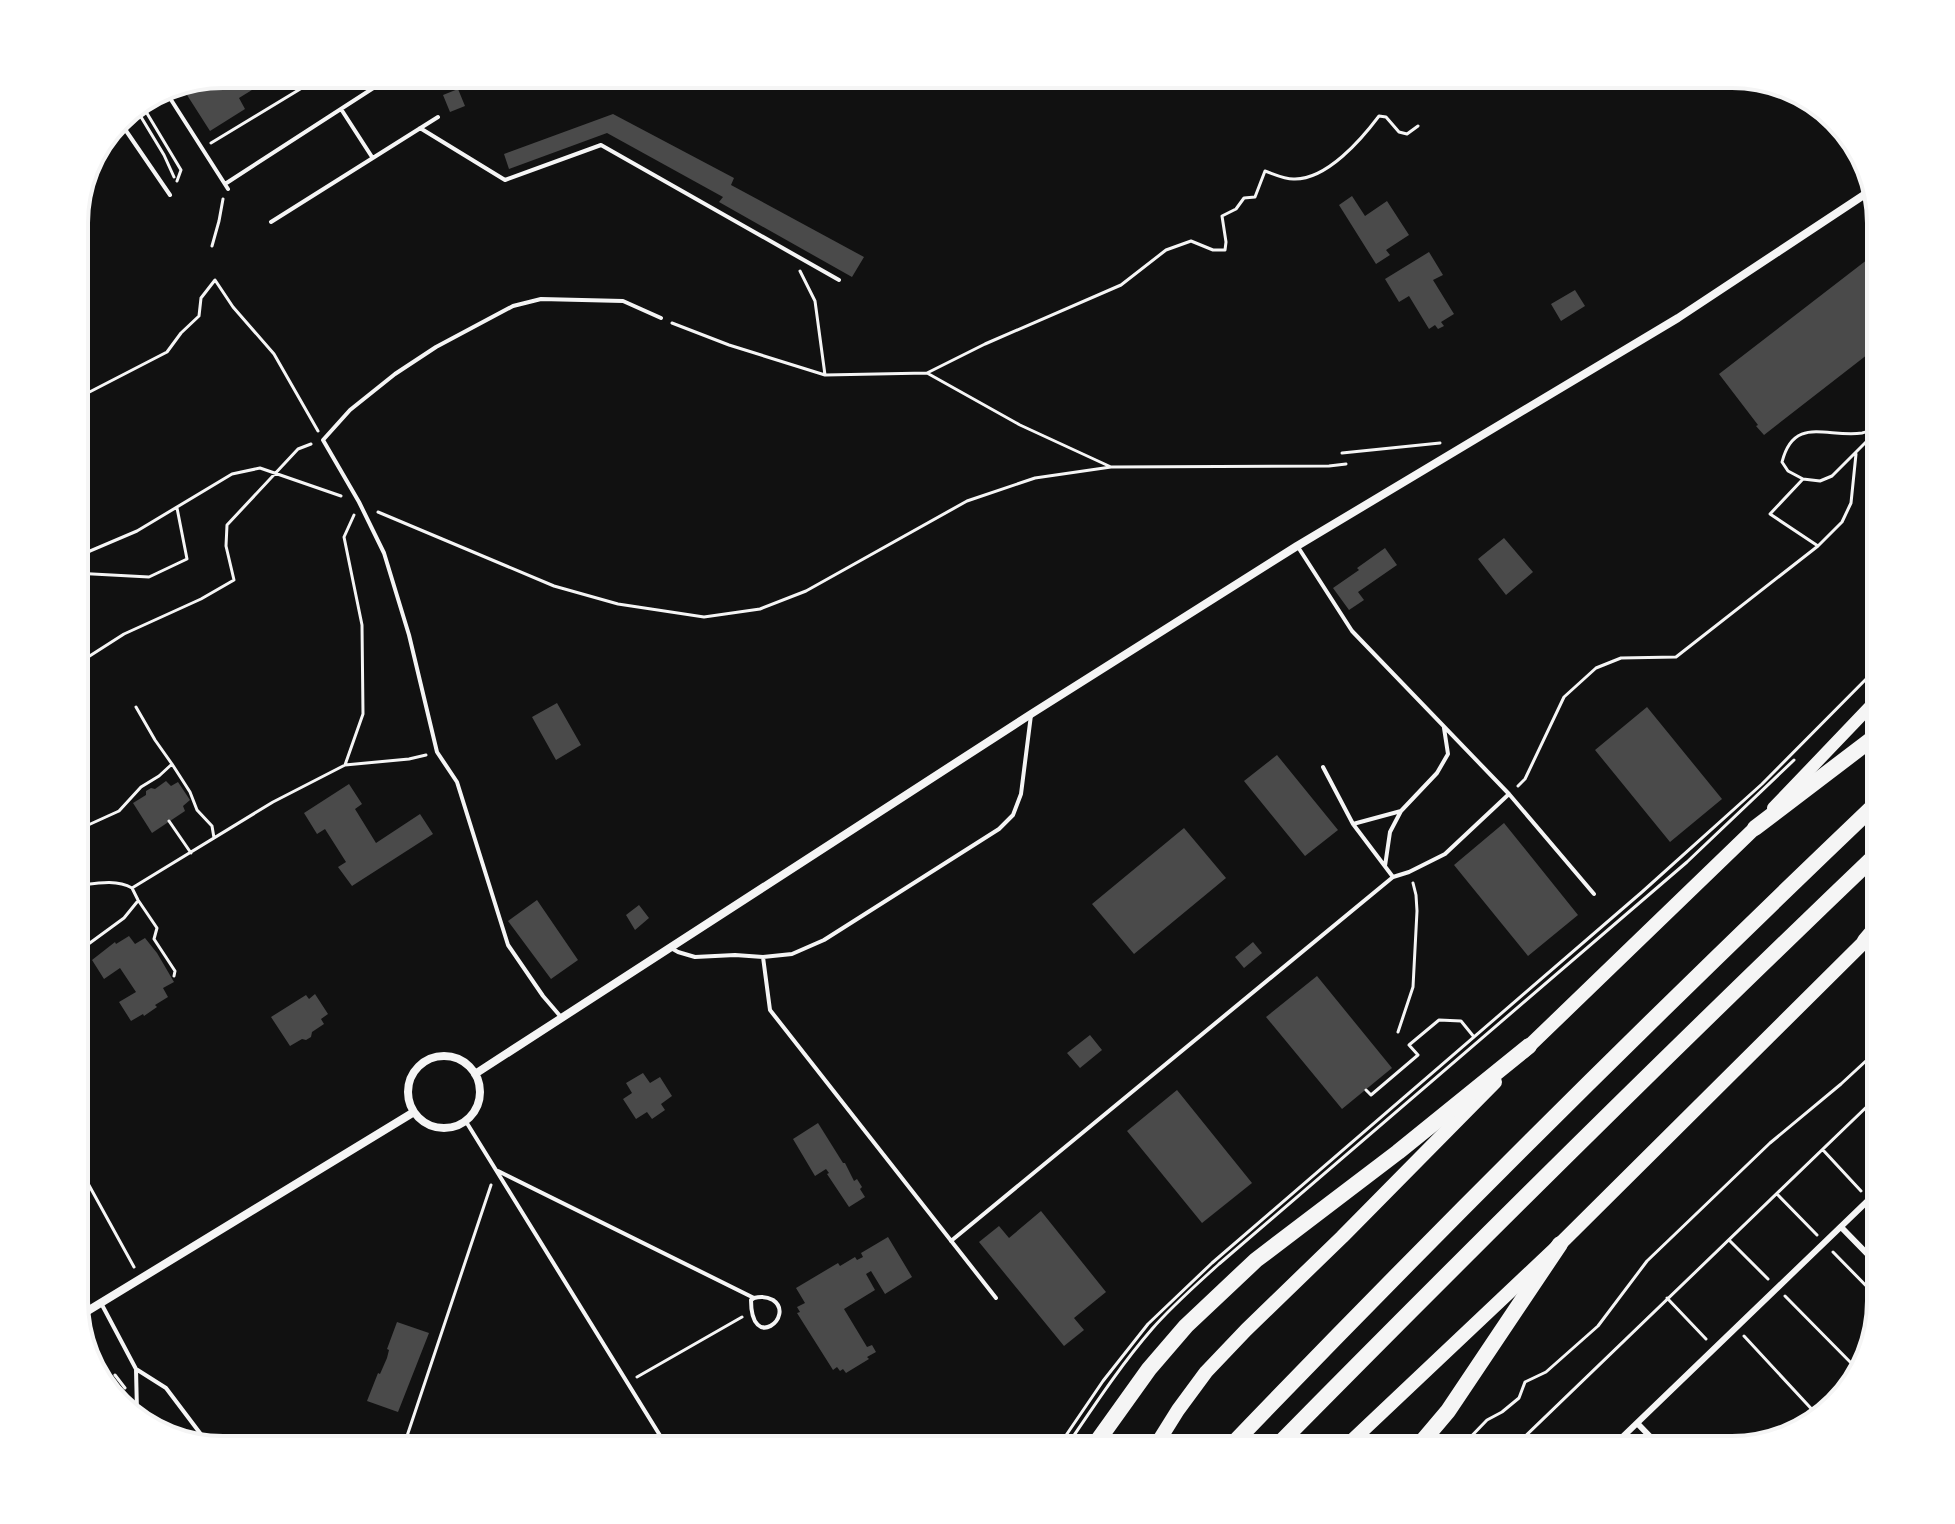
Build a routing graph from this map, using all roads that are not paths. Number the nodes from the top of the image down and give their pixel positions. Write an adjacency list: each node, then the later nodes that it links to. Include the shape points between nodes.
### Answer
1 (373, 88): 3 (lane)
2 (170, 98): 3 (lane, via 227,187)
3 (341, 109): 7 (lane)
4 (438, 117): 5 (lane)
5 (420, 128): 7 (lane); 11 (lane, via 505,180 601,145)
6 (126, 130): 8 (lane)
7 (373, 158): 10 (lane)
8 (170, 195)
9 (1864, 195): 13 (street, via 1678,318)
10 (271, 222)
11 (839, 280)
12 (661, 318): 32 (lane, via 623,301 541,299 513,306 395,374 323,440 384,553 437,752 457,782 508,945)
13 (1297, 546): 15 (street); 16 (lane, via 1352,631)
14 (1867, 709): 23 (main road)
15 (1031, 714): 30 (street); 31 (lane, via 1021,794 1013,815 999,829 824,940 792,954)
16 (1443, 726): 19 (lane); 20 (lane, via 1448,754)
17 (1867, 743): 23 (highway)
18 (1323, 767): 22 (lane)
19 (1509, 794): 26 (lane, via 1445,854); 27 (lane)
20 (1401, 811): 22 (lane); 25 (lane, via 1390,832)
21 (1867, 812): 54 (highway, via 1435,1236)
22 (1353, 824): 25 (lane)
23 (1755, 828): 33 (main road)
24 (1867, 863): 55 (highway)
25 (1385, 866): 26 (lane)
26 (1393, 877): 40 (lane)
27 (1594, 894)
28 (1867, 939): 29 (highway)
29 (1865, 941): 41 (main road)
30 (669, 947): 31 (lane, via 695,957); 32 (street)
31 (763, 957): 40 (lane, via 770,1010)
32 (561, 1017): 34 (street)
33 (1529, 1046): 52 (highway, via 1256,1260 1149,1369); 53 (main road, via 1206,1372)
34 (475, 1074): 35 (street, via 457,1058 434,1057 423,1063 410,1080); 36 (street, via 477,1104)
35 (414, 1112): 36 (street, via 444,1128); 45 (street)
36 (465, 1120): 37 (lane)
37 (496, 1170): 43 (lane); 51 (lane)
38 (1867, 1201): 39 (street)
39 (1841, 1227): 42 (street); 49 (street)
40 (951, 1241): 44 (lane)
41 (1560, 1244): 56 (main road); 57 (highway)
42 (1867, 1254)
43 (754, 1298): 43 (lane, via 770,1298 777,1304 780,1311 772,1326 759,1327 753,1321)
44 (996, 1298)
45 (101, 1303): 46 (street); 47 (lane)
46 (88, 1311)
47 (136, 1369): 48 (lane); 50 (lane, via 166,1388)
48 (137, 1404)
49 (1637, 1423): 58 (street); 59 (street)
50 (201, 1434)
51 (660, 1436)
52 (1101, 1436)
53 (1162, 1436)
54 (1241, 1436)
55 (1287, 1436)
56 (1357, 1436)
57 (1427, 1436)
58 (1624, 1436)
59 (1650, 1436)

